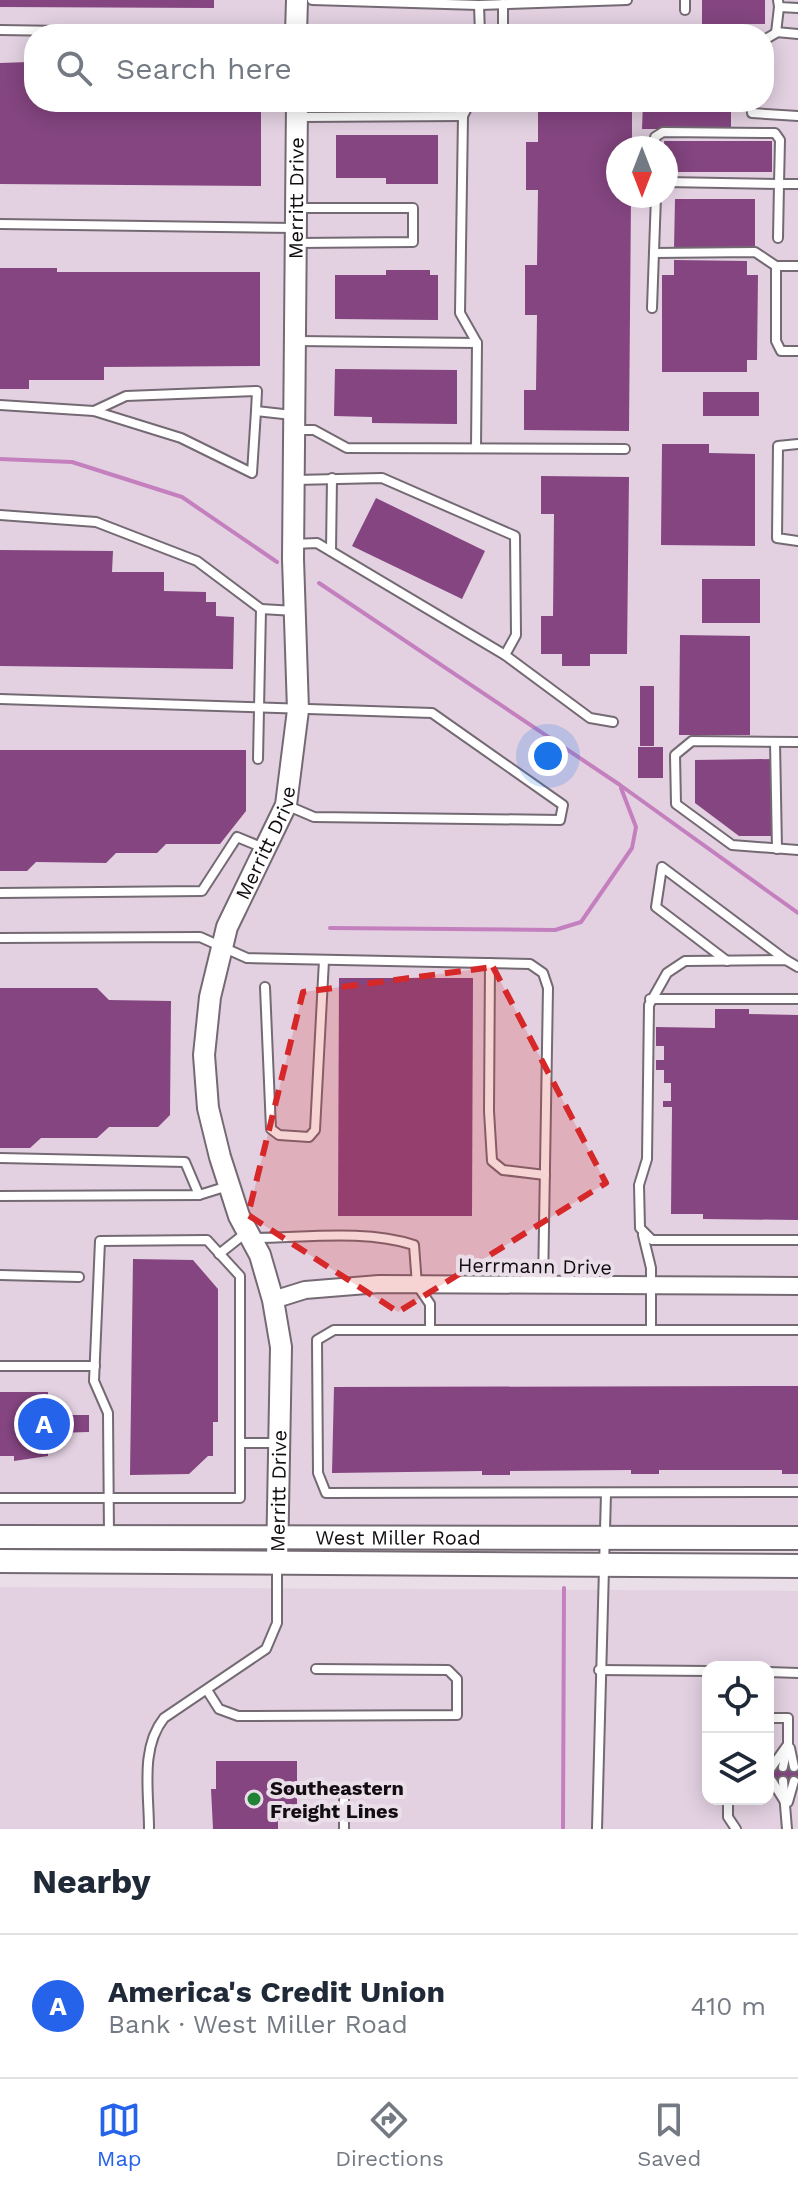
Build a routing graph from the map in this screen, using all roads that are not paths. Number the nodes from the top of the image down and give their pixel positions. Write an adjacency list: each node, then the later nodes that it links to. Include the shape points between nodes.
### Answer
1 (297, 0): 10 (street)
2 (312, 0): 7 (lane)
3 (627, 0): 5 (lane)
4 (685, 0): 9 (lane)
5 (503, 4): 7 (lane); 12 (lane)
6 (778, 4): 8 (lane); 15 (lane)
7 (479, 5): 11 (lane)
8 (798, 8)
9 (685, 10)
10 (296, 24)
11 (480, 24)
12 (503, 24)
13 (0, 30): 14 (lane)
14 (24, 31)
15 (776, 32): 16 (lane)
16 (798, 34)
17 (297, 112): 29 (street, Merritt Drive)
18 (352, 112): 21 (lane)
19 (465, 112): 21 (lane)
20 (752, 112): 22 (lane)
21 (463, 116): 36 (lane, via 460,313)
22 (798, 116)
23 (657, 136): 25 (lane, via 775,133 780,140)
24 (678, 182): 25 (lane)
25 (779, 184): 26 (lane); 30 (lane)
26 (798, 184)
27 (656, 208): 31 (lane)
28 (0, 224): 29 (lane)
29 (297, 226): 29 (lane, via 413,242 413,208); 35 (street, Merritt Drive)
30 (778, 238)
31 (654, 253): 32 (lane, via 755,252); 34 (lane)
32 (776, 266): 33 (lane); 37 (lane, via 776,341 781,351)
33 (798, 266)
34 (652, 308)
35 (297, 341): 36 (lane); 41 (street, Merritt Drive)
36 (477, 343): 43 (lane)
37 (798, 351)
38 (0, 405): 39 (lane)
39 (94, 411): 40 (lane, via 126,396 257,391); 40 (lane, via 181,438 252,473)
40 (256, 411): 41 (lane)
41 (296, 423): 43 (lane, via 347,448); 46 (street, Merritt Drive)
42 (798, 444): 48 (lane, via 778,446 777,538)
43 (476, 448): 44 (lane)
44 (625, 449)
45 (332, 478): 46 (lane); 50 (lane); 53 (lane, via 382,478 515,536 516,635)
46 (294, 480): 49 (street, Merritt Drive)
47 (0, 515): 51 (lane, via 96,522 197,561)
48 (798, 541)
49 (293, 544): 50 (lane, via 317,543); 52 (street, Merritt Drive)
50 (331, 551): 53 (lane)
51 (261, 609): 52 (lane); 55 (lane)
52 (296, 612): 56 (street, Merritt Drive)
53 (505, 655): 57 (lane, via 590,718)
54 (0, 699): 55 (lane)
55 (258, 710): 56 (lane); 60 (lane)
56 (298, 710): 61 (street, Merritt Drive); 61 (lane, via 432,713 563,805 560,820 314,817)
57 (613, 722)
58 (775, 742): 59 (lane); 63 (lane); 63 (lane, via 685,744 675,755 675,800 732,845)
59 (798, 742)
60 (258, 759)
61 (286, 805): 62 (street, Merritt Drive)
62 (266, 849): 65 (lane, via 237,837 202,891); 67 (street, Merritt Drive)
63 (777, 849): 64 (lane)
64 (798, 850)
65 (0, 893)
66 (0, 938): 67 (lane, via 200,937)
67 (222, 948): 68 (lane, via 247,958); 78 (street, Merritt Drive, via 204,1055 208,1108)
68 (324, 960): 71 (lane); 73 (lane, via 315,1130 309,1137 279,1135 271,1129)
69 (786, 960): 70 (lane); 70 (lane, via 662,867 656,907); 72 (lane)
70 (727, 961): 74 (lane, via 673,966)
71 (490, 963): 77 (lane, via 492,1161 503,1170); 77 (lane, via 530,964 543,973 548,988)
72 (798, 967)
73 (265, 987)
74 (650, 999): 75 (lane); 82 (lane, via 647,1159 639,1185)
75 (798, 999)
76 (0, 1158): 79 (lane, via 185,1162)
77 (545, 1175): 88 (lane)
78 (229, 1186): 79 (lane); 81 (street, Merritt Drive)
79 (199, 1195): 80 (lane)
80 (0, 1196)
81 (249, 1235): 84 (lane); 87 (lane, via 394,1239 414,1245); 91 (street, Merritt Drive)
82 (643, 1235): 83 (lane, via 658,1241); 90 (lane)
83 (798, 1240)
84 (219, 1254): 96 (lane, via 207,1240 100,1241); 97 (lane, via 240,1276)
85 (0, 1275): 86 (lane)
86 (79, 1277)
87 (417, 1285): 88 (street, Herrmann Drive); 91 (street, Herrmann Drive, via 305,1290); 92 (lane, via 430,1304)
88 (543, 1286): 90 (street, Herrmann Drive)
89 (798, 1286): 90 (street, Herrmann Drive)
90 (652, 1287): 93 (lane)
91 (273, 1300): 98 (street, Merritt Drive, via 281,1347)
92 (430, 1330): 93 (lane); 100 (lane, via 334,1330 317,1340 318,1473 326,1493)
93 (651, 1330): 94 (lane)
94 (798, 1330)
95 (0, 1366): 96 (lane)
96 (95, 1366): 101 (lane, via 94,1381 108,1413)
97 (241, 1443): 98 (lane); 101 (lane, via 240,1498)
98 (280, 1443): 107 (street, Merritt Drive)
99 (798, 1492): 100 (lane)
100 (606, 1493): 105 (lane)
101 (110, 1496): 102 (lane); 103 (lane)
102 (0, 1498)
103 (109, 1535): 104 (main road, West Miller Road); 107 (main road, West Miller Road)
104 (0, 1537)
105 (606, 1537): 106 (main road, West Miller Road); 107 (main road, West Miller Road); 110 (lane)
106 (798, 1538)
107 (280, 1539): 109 (street, Merritt Drive)
108 (0, 1561): 109 (main road, West Miller Road)
109 (277, 1563): 110 (main road, West Miller Road); 117 (lane, via 273,1639 252,1661)
110 (606, 1564): 111 (main road, West Miller Road); 113 (lane)
111 (798, 1566)
112 (316, 1669): 117 (lane, via 448,1670 457,1679 457,1715 238,1716 219,1709)
113 (599, 1670): 114 (lane); 134 (lane)
114 (702, 1671)
115 (774, 1672): 116 (lane)
116 (798, 1673)
117 (207, 1690): 132 (lane, via 164,1718 153,1732)
118 (774, 1718): 119 (lane)
119 (788, 1718): 120 (lane); 121 (lane)
120 (798, 1726)
121 (788, 1743): 122 (lane); 123 (lane); 124 (lane)
122 (796, 1763)
123 (774, 1764)
124 (783, 1767)
125 (783, 1781): 131 (lane)
126 (774, 1784): 131 (lane)
127 (796, 1785): 131 (lane)
128 (344, 1800): 133 (lane)
129 (798, 1802): 131 (lane)
130 (728, 1805): 135 (lane)
131 (787, 1806): 136 (lane)
132 (149, 1829)
133 (344, 1829)
134 (597, 1829)
135 (736, 1829)
136 (787, 1829)

